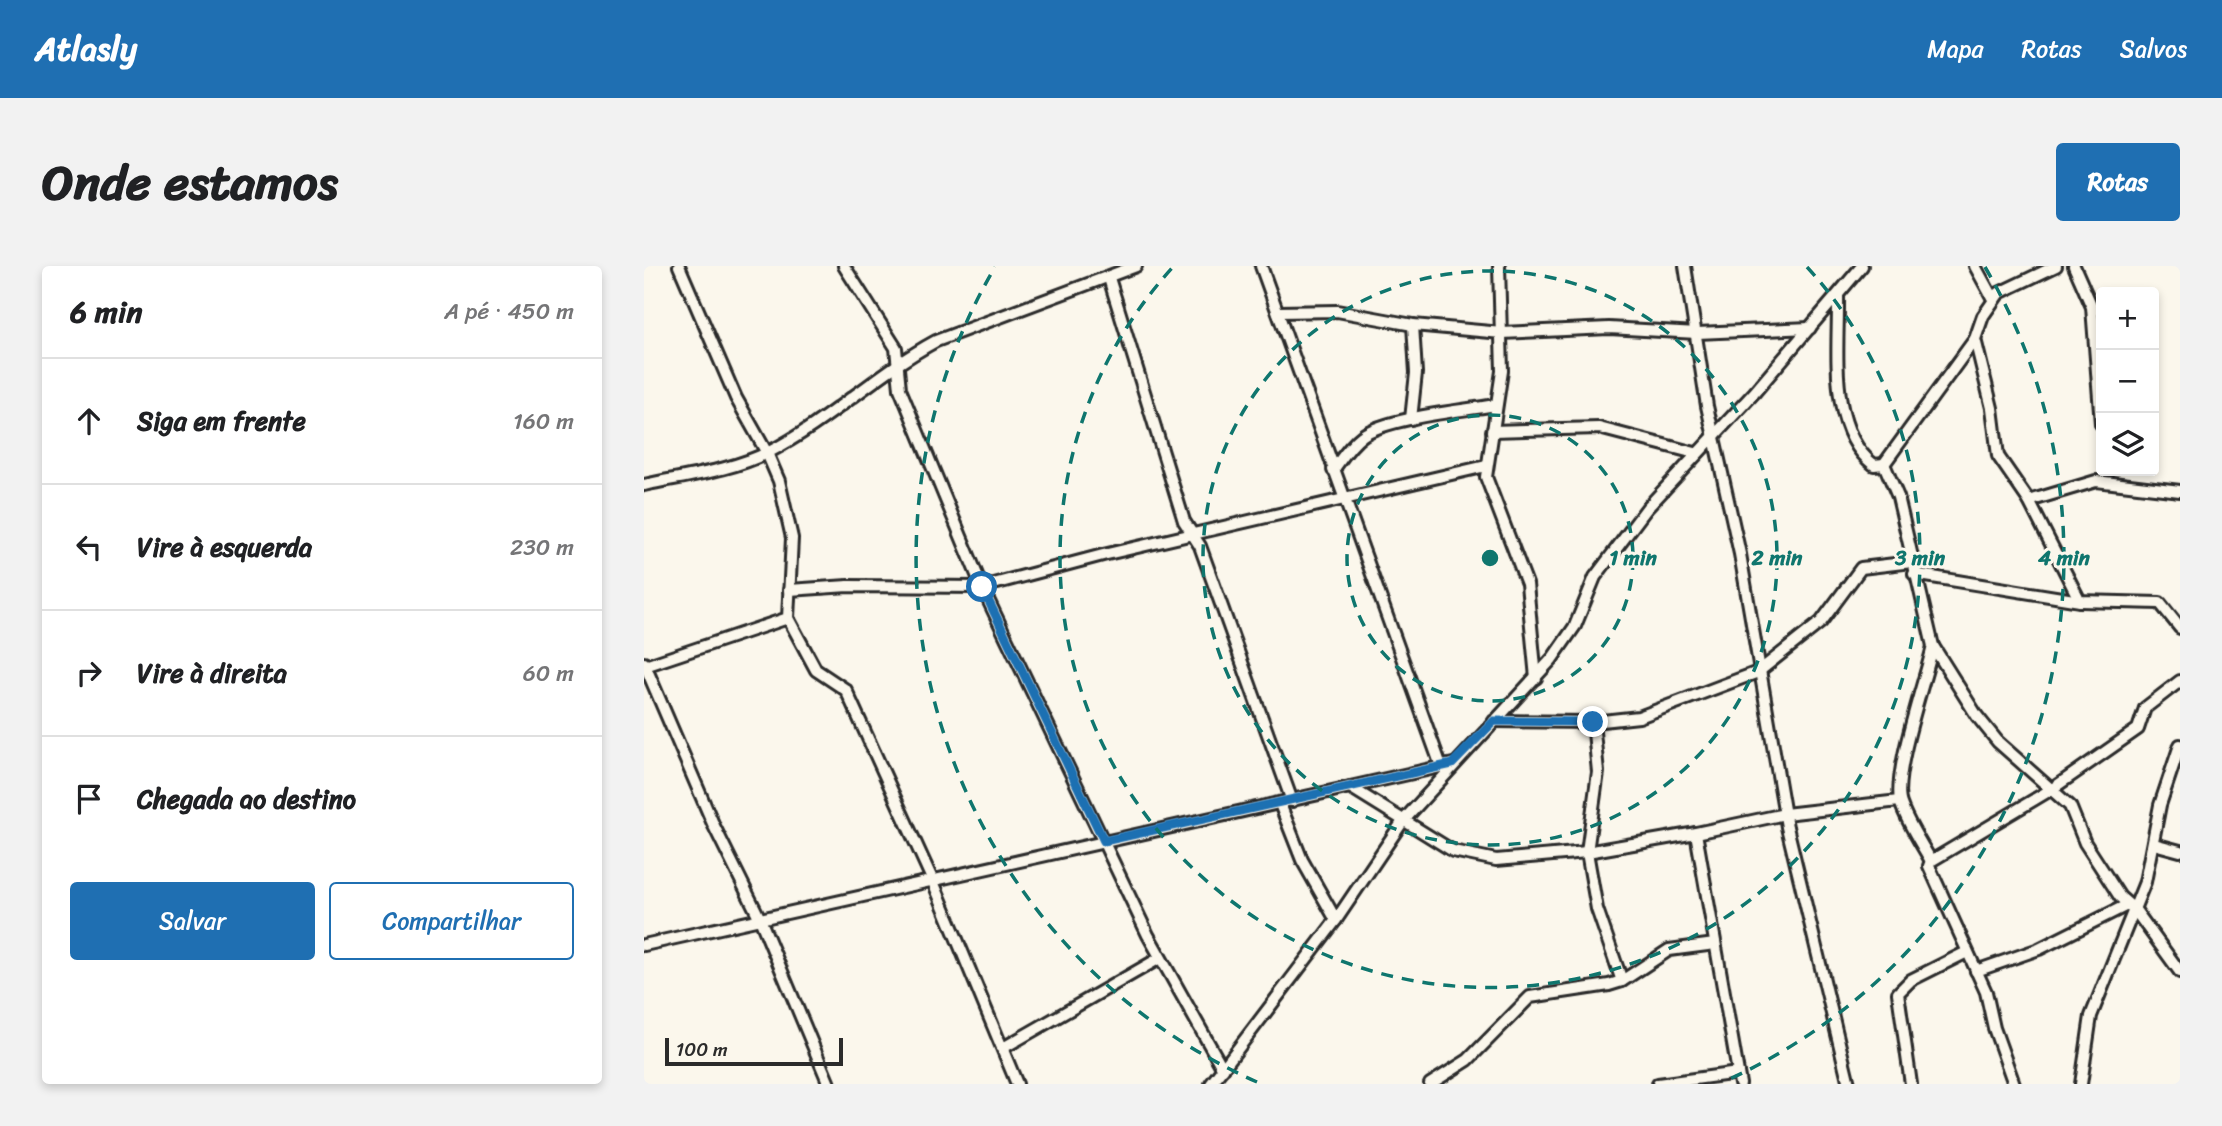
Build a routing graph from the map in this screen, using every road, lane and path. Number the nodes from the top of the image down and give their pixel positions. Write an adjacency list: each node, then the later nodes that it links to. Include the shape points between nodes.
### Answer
1 (679, 266): 27 (street, via 736,398)
2 (859, 266): 11 (street)
3 (1261, 266): 15 (street)
4 (1499, 266): 18 (street)
5 (1685, 266): 19 (street)
6 (1862, 266): 13 (street)
7 (1975, 266): 14 (street)
8 (2056, 266): 14 (street)
9 (2074, 266): 23 (street, via 2092,307)
10 (1130, 267): 12 (street)
11 (846, 270): 21 (street, via 896,348)
12 (1109, 278): 21 (street, via 936,341); 37 (street)
13 (1838, 295): 17 (street); 29 (street, via 1841,406 1864,457 1874,465)
14 (1993, 299): 20 (street)
15 (1278, 312): 16 (street, via 1337,311); 31 (street)
16 (1413, 325): 18 (street); 24 (street, via 1416,373)
17 (1810, 328): 19 (street); 26 (street)
18 (1502, 333): 19 (street, via 1609,328); 22 (street)
19 (1697, 333): 26 (street)
20 (1976, 339): 29 (street); 36 (street, via 1998,456)
21 (897, 364): 27 (street, via 824,420); 40 (street, via 900,389)
22 (1496, 405): 24 (street); 25 (street)
23 (2100, 413)
24 (1411, 419): 31 (street, via 1367,432)
25 (1492, 431): 28 (street, via 1599,428); 30 (street)
26 (1712, 436): 28 (street); 47 (street, via 1740,554)
27 (767, 453): 33 (street, via 733,466); 41 (street, via 787,508 792,538)
28 (1695, 453): 48 (street, via 1595,576 1575,626)
29 (1884, 464): 38 (street, via 1898,497)
30 (1486, 466): 35 (street); 48 (street, via 1487,485 1527,584)
31 (1333, 470): 35 (street)
32 (2106, 476): 34 (street); 36 (street)
33 (644, 485)
34 (2180, 491)
35 (1344, 499): 37 (street); 53 (street)
36 (2029, 501): 42 (street)
37 (1191, 534): 40 (street); 56 (street, via 1200,546)
38 (1912, 562): 39 (street); 47 (street, via 1861,568 1821,622)
39 (1914, 574): 42 (street); 45 (street)
40 (982, 587): 41 (street); 62 (street)
41 (789, 590): 43 (street)
42 (2080, 601): 44 (street, via 2160,603)
43 (788, 618): 46 (street); 67 (street, via 816,670 846,690)
44 (2180, 628)
45 (1933, 646): 55 (street, via 1998,742); 57 (street, via 1907,736)
46 (645, 665): 69 (street, via 714,826)
47 (1758, 672): 51 (street, via 1639,717); 59 (street)
48 (1536, 678): 50 (street)
49 (2180, 681): 55 (street, via 2145,709 2138,729)
50 (1494, 721): 51 (street); 53 (street)
51 (1593, 722): 65 (street, via 1597,779)
52 (2180, 744): 63 (street, via 2160,805)
53 (1447, 765): 54 (street); 60 (street)
54 (1350, 788): 56 (street); 60 (street)
55 (2052, 789): 66 (street); 68 (street, via 2074,810 2085,843)
56 (1293, 801): 58 (street)
57 (1899, 801): 59 (street); 66 (street)
58 (1280, 804): 62 (street); 70 (street, via 1302,860)
59 (1785, 814): 61 (street); 87 (street)
60 (1403, 821): 65 (street, via 1453,851 1473,857 1527,859); 70 (street)
61 (1696, 833): 65 (street); 71 (street)
62 (1104, 841): 67 (street); 74 (street)
63 (2154, 844): 64 (street); 68 (street)
64 (2180, 851)
65 (1587, 852): 77 (street, via 1597,909)
66 (1931, 861): 73 (street, via 1930,873)
67 (932, 879): 69 (street); 78 (street)
68 (2131, 908): 75 (street); 76 (street); 90 (street, via 2091,1016)
69 (760, 919): 72 (street); 82 (street)
70 (1336, 920): 79 (street)
71 (1716, 944): 77 (street, via 1669,950); 80 (street)
72 (644, 945)
73 (1967, 952): 75 (street); 88 (street, via 1911,980 1898,993)
74 (1160, 958): 78 (street); 79 (street)
75 (1976, 971): 89 (street)
76 (2180, 972)
77 (1622, 981): 85 (street, via 1530,997 1468,1060)
78 (1003, 1048): 83 (street)
79 (1223, 1069): 84 (street)
80 (1739, 1078): 81 (street)
81 (1700, 1081): 86 (street)
82 (829, 1084)
83 (1017, 1084)
84 (1211, 1084)
85 (1430, 1084)
86 (1658, 1084)
87 (1849, 1084)
88 (1912, 1084)
89 (2014, 1084)
90 (2081, 1084)

